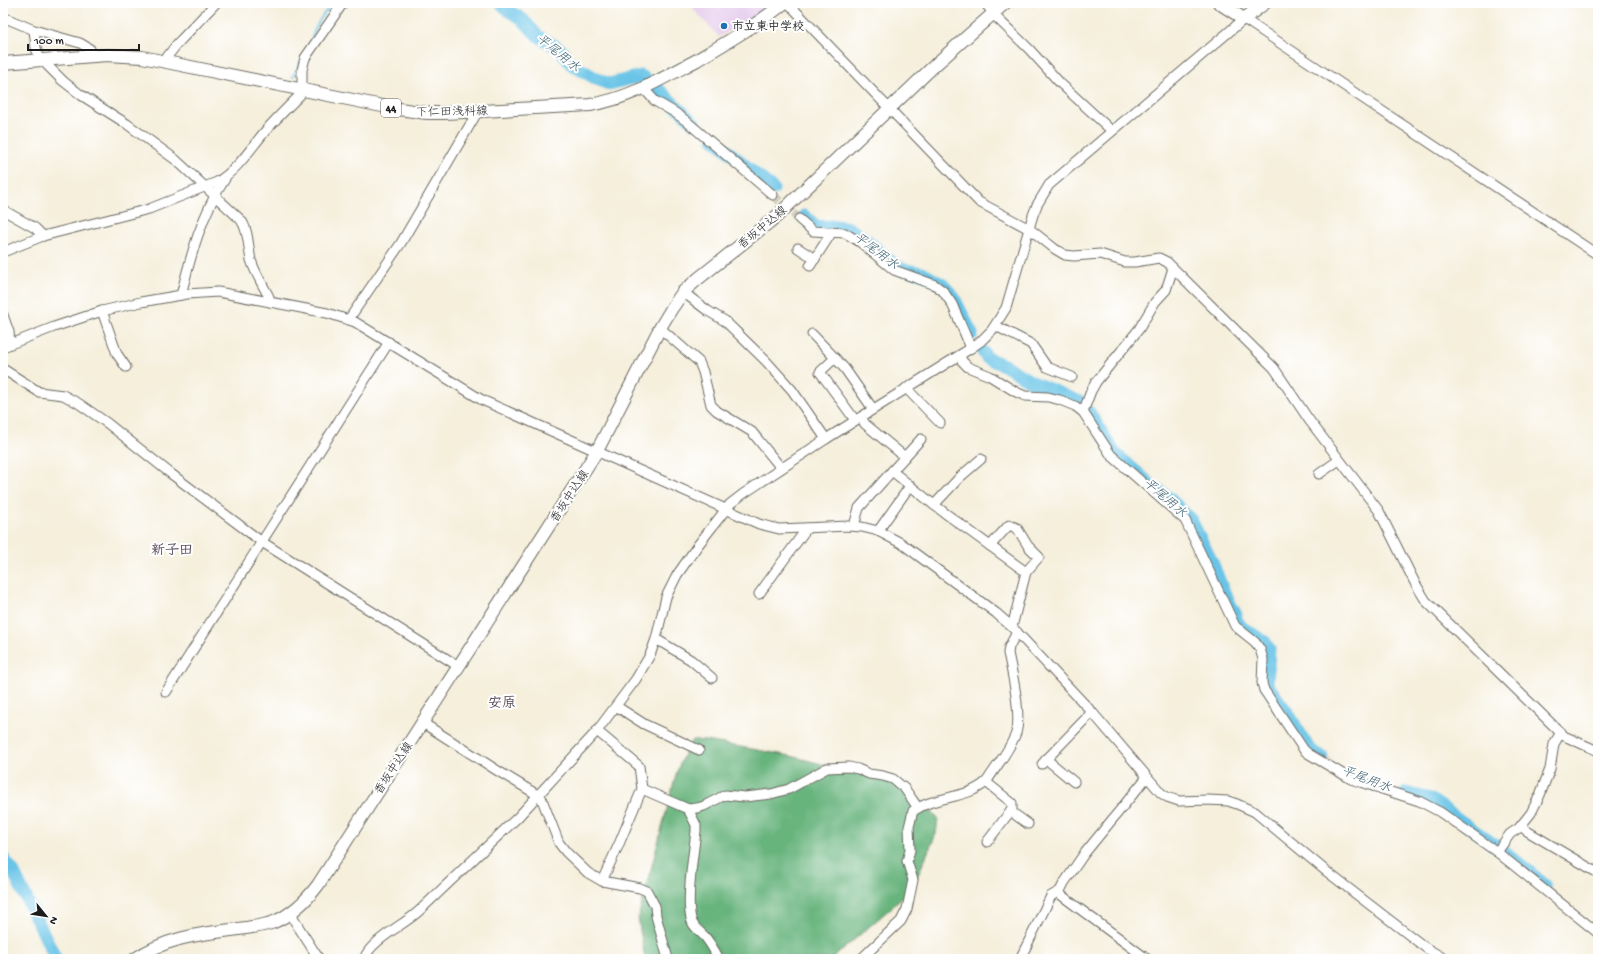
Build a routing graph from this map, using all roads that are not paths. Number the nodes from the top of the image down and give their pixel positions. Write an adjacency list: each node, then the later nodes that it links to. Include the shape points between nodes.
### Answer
1 (216, 3): 15 (street)
2 (343, 3): 18 (street, via 305,58)
3 (784, 3): 17 (main road, 下仁田浅科線 / 44, via 751,28)
4 (788, 3): 19 (street)
5 (985, 3): 9 (street)
6 (1005, 3): 9 (main road, 香坂中込線)
7 (1219, 3): 11 (main road)
8 (1265, 3): 11 (main road)
9 (993, 13): 19 (main road, 香坂中込線); 21 (street, via 1060,83)
10 (3, 17): 12 (street)
11 (1244, 19): 21 (street); 33 (street)
12 (34, 30): 13 (street, via 80,43 90,49); 14 (street, via 36,48)
13 (93, 56): 14 (main road, 下仁田浅科線 / 44); 15 (main road, 下仁田浅科線 / 44, via 120,55)
14 (42, 60): 16 (main road, 下仁田浅科線 / 44); 23 (street, via 81,95 156,145)
15 (164, 61): 18 (main road, 下仁田浅科線 / 44)
16 (3, 63)
17 (644, 89): 20 (main road, 下仁田浅科線 / 44, via 610,102 590,105); 25 (street, via 655,101 685,120)
18 (302, 90): 20 (main road, 下仁田浅科線 / 44, via 412,111); 22 (street)
19 (889, 108): 28 (street, via 974,199); 35 (main road, 香坂中込線, via 777,216)
20 (478, 111): 40 (street, via 401,243)
21 (1112, 131): 28 (street, via 1049,185 1037,205)
22 (227, 176): 23 (street); 24 (street)
23 (205, 186): 24 (street); 30 (street, via 135,214)
24 (214, 195): 36 (street, via 195,244); 37 (street, via 243,223 251,260)
25 (773, 196)
26 (3, 210): 30 (street, via 35,228)
27 (799, 219): 29 (street, via 813,231)
28 (1029, 229): 34 (street, via 1065,254 1100,254 1125,262 1159,258); 41 (street, via 1011,294)
29 (832, 232): 31 (street, via 812,262); 46 (street, via 845,233 894,270 926,281 943,291 952,304)
30 (43, 236): 32 (street)
31 (798, 248)
32 (3, 252)
33 (1598, 255)
34 (1173, 268): 54 (street, via 1166,290 1155,302 1139,329 1096,382); 62 (street, via 1274,368 1308,420)
35 (683, 292): 42 (main road, 香坂中込線); 57 (street, via 725,321 766,361 792,390)
36 (181, 294): 37 (street, via 218,292); 38 (street)
37 (270, 302): 40 (street)
38 (102, 311): 45 (street); 49 (street, via 117,354)
39 (3, 315): 45 (street, via 9,332)
40 (349, 319): 44 (street)
41 (996, 326): 46 (street); 51 (street, via 1031,344 1047,367)
42 (660, 328): 59 (main road, 香坂中込線); 63 (street, via 698,362 711,405 752,432)
43 (812, 334): 48 (street)
44 (389, 342): 59 (street, via 482,400); 72 (street)
45 (6, 345)
46 (971, 348): 47 (street)
47 (960, 355): 52 (street); 54 (street, via 968,367 990,376 1016,392 1025,396 1060,400)
48 (835, 358): 53 (street); 55 (street, via 820,372)
49 (126, 367)
50 (3, 369): 72 (street, via 39,392 63,395 78,403)
51 (1072, 377)
52 (906, 388): 53 (street); 56 (street)
53 (873, 409): 55 (street)
54 (1084, 412): 99 (street, via 1112,455 1185,520 1235,626 1256,642 1260,649 1263,659 1264,690 1304,750 1351,779 1429,805)
55 (858, 419): 57 (street); 60 (street)
56 (940, 423)
57 (826, 439): 63 (street)
58 (921, 439): 60 (street)
59 (597, 451): 68 (street); 78 (main road, 香坂中込線)
60 (904, 457): 64 (street)
61 (981, 459): 67 (street)
62 (1339, 460): 65 (street); 85 (street, via 1379,511 1426,601)
63 (781, 468): 68 (street)
64 (892, 471): 66 (street); 69 (street, via 859,508)
65 (1318, 474)
66 (910, 486): 67 (street); 71 (street)
67 (934, 505): 73 (street)
68 (726, 509): 70 (street, via 771,528); 77 (street, via 684,564 671,586)
69 (854, 526): 70 (street); 71 (street)
70 (807, 528): 75 (street)
71 (878, 531): 76 (street, via 901,544 996,613)
72 (262, 542): 78 (street); 80 (street)
73 (990, 546): 74 (street); 74 (street, via 1009,525 1017,528 1028,546 1039,556)
74 (1026, 572): 76 (street)
75 (759, 594)
76 (1015, 630): 82 (street); 89 (street, via 1008,653 1018,726 1010,746)
77 (656, 639): 79 (street, via 690,660); 81 (street, via 644,666)
78 (458, 666): 83 (main road, 香坂中込線)
79 (712, 678)
80 (166, 692)
81 (616, 706): 84 (street); 86 (street, via 644,724)
82 (1092, 712): 88 (street); 90 (street, via 1044,762)
83 (423, 722): 92 (street); 103 (main road, 香坂中込線, via 318,885)
84 (597, 731): 91 (street, via 639,766); 92 (street)
85 (1561, 732): 87 (street, via 1568,738); 97 (street, via 1554,744 1550,769 1540,795)
86 (700, 750)
87 (1598, 751)
88 (1147, 777): 102 (street, via 1084,854); 113 (street, via 1161,793 1173,800 1228,801 1255,812 1326,871 1426,948)
89 (986, 782): 93 (street, via 970,792); 95 (street, via 1012,802)
90 (1074, 782)
91 (642, 789): 94 (street); 101 (street)
92 (539, 796): 101 (street, via 555,834 566,852 588,873); 107 (street, via 408,921 370,949)
93 (918, 808): 94 (street, via 905,789 893,779 858,769 835,767 827,768 789,789 745,797 725,794 704,806); 110 (street, via 914,811 909,827 910,850 907,860 913,880 907,909 901,921)
94 (688, 809): 109 (street, via 696,825 690,888 691,920)
95 (1010, 811): 96 (street); 98 (street)
96 (1028, 824)
97 (1521, 826): 99 (street, via 1510,834); 100 (street)
98 (987, 842)
99 (1497, 852): 104 (street)
100 (1598, 873)
101 (602, 881): 108 (street, via 647,891 655,906)
102 (1060, 891): 111 (street, via 1052,896); 112 (street, via 1061,895)
103 (292, 912): 105 (main road, 香坂中込線, via 264,925 182,937); 106 (street, via 294,920)
104 (1598, 933)
105 (135, 959)
106 (318, 959)
107 (364, 959)
108 (668, 959)
109 (719, 959)
110 (861, 959)
111 (1020, 959)
112 (1147, 959)
113 (1445, 959)

